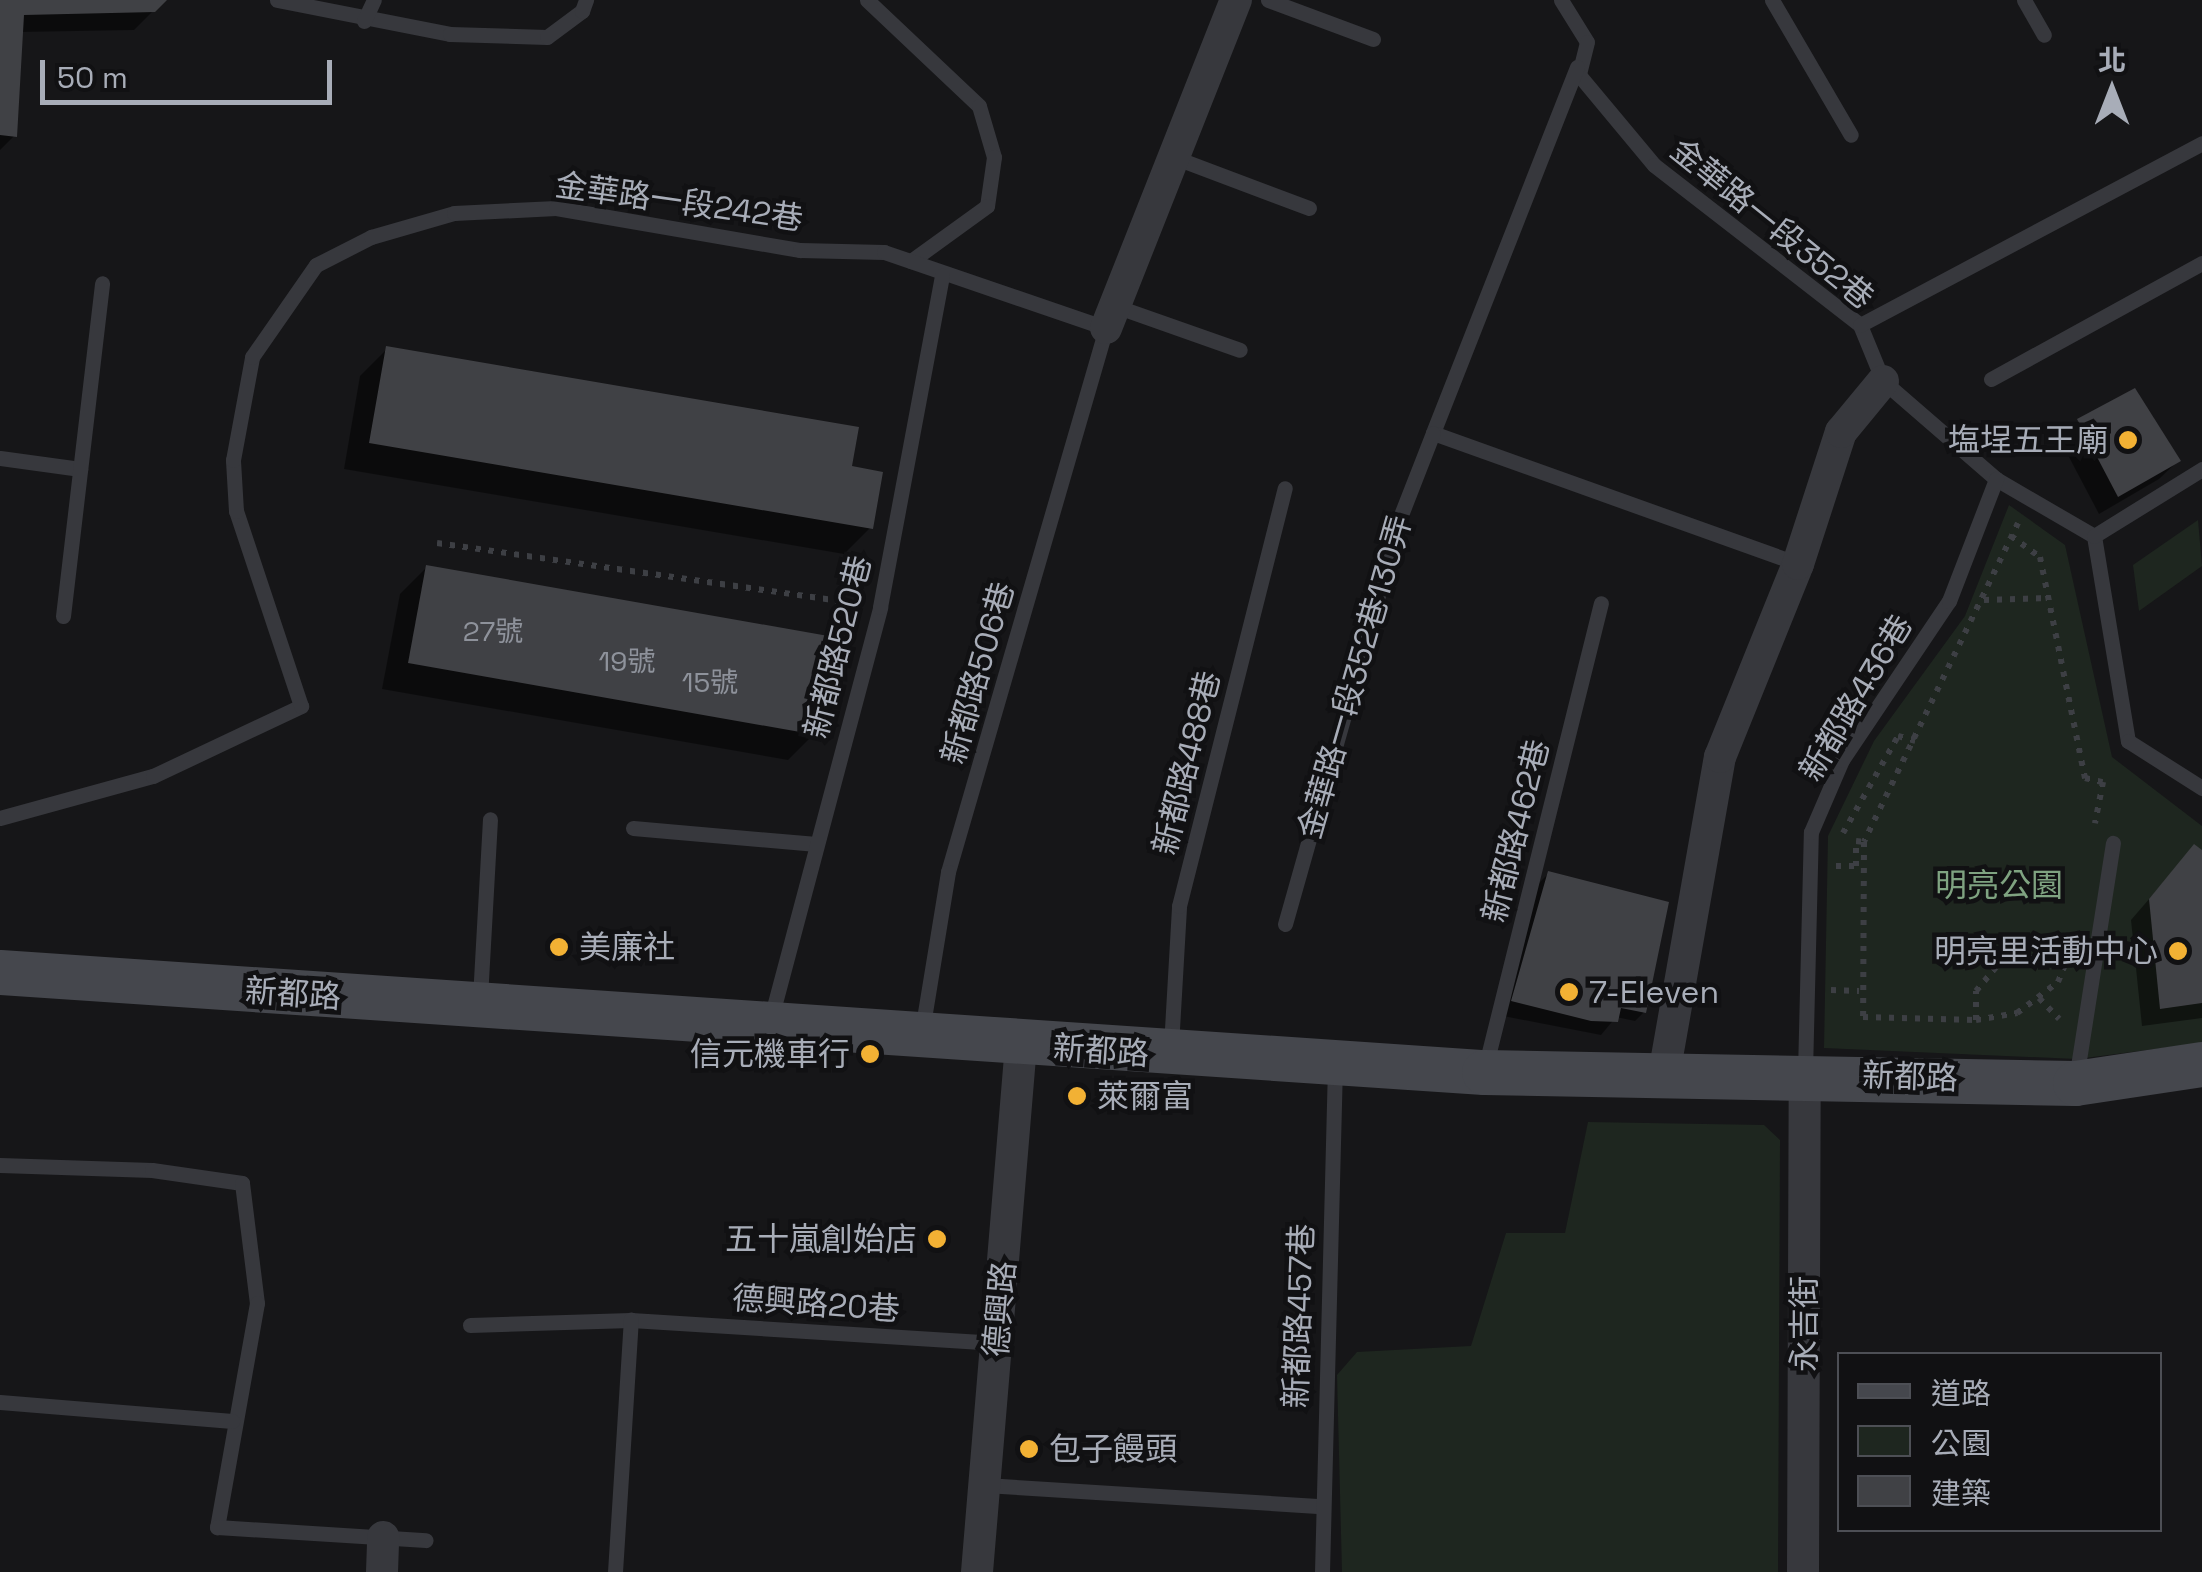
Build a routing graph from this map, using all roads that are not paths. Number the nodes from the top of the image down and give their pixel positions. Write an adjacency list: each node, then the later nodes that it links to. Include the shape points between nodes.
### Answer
1 (277, 0): 10 (lane)
2 (374, 0): 10 (lane)
3 (586, 0): 10 (lane, via 582,11 548,37)
4 (867, 0): 18 (lane, via 979,106 994,157 987,206)
5 (1236, 0): 16 (street)
6 (1268, 0): 12 (lane)
7 (1561, 0): 13 (lane, 金華路一段352巷)
8 (1772, 0): 14 (lane)
9 (2024, 0): 11 (lane)
10 (364, 22)
11 (2044, 35)
12 (1374, 39)
13 (1587, 42): 23 (lane, 金華路一段352巷, via 1579,74 1654,166); 27 (lane, 金華路一段352巷130弄)
14 (1851, 135)
15 (2202, 143): 23 (lane)
16 (1176, 158): 17 (lane); 22 (street)
17 (1308, 208)
18 (912, 261): 20 (lane, 金華路一段242巷); 38 (lane, 金華路一段242巷, via 884,252 800,250 556,208 454,213 371,238 316,265 252,358 233,460 236,511 300,706 154,776)
19 (2202, 263): 25 (lane)
20 (942, 276): 22 (lane, 金華路一段242巷); 42 (lane, 新都路520巷, via 880,607)
21 (102, 284): 29 (lane)
22 (1112, 318): 24 (lane, 金華路一段242巷); 47 (lane, 新都路506巷, via 948,872)
23 (1860, 325): 26 (lane, 金華路一段352巷)
24 (1240, 350)
25 (1991, 379)
26 (1884, 381): 31 (lane, 金華路一段352巷); 34 (street, via 1841,432)
27 (1434, 433): 34 (lane); 43 (lane, 金華路一段352巷130弄, via 1399,520)
28 (0, 458): 29 (lane)
29 (80, 469): 36 (lane)
30 (2202, 469): 33 (lane)
31 (1996, 480): 33 (lane, 金華路一段352巷); 54 (lane, 新都路436巷, via 1949,601 1842,760 1811,832)
32 (1285, 488): 49 (lane, 新都路488巷, via 1179,906)
33 (2094, 536): 37 (lane, via 2128,742)
34 (1798, 564): 53 (street, via 1720,757)
35 (1601, 603): 52 (lane, 新都路462巷)
36 (63, 616)
37 (2202, 788)
38 (0, 818)
39 (490, 819): 45 (lane)
40 (633, 828): 42 (lane)
41 (2114, 843): 55 (lane)
42 (816, 844): 46 (lane, 新都路520巷)
43 (1284, 924)
44 (0, 972): 45 (street, 新都路)
45 (480, 1008): 46 (street, 新都路)
46 (768, 1027): 47 (street, 新都路)
47 (920, 1038): 48 (street, 新都路)
48 (1022, 1045): 49 (street, 新都路); 59 (street, 德興路)
49 (1170, 1056): 50 (street, 新都路)
50 (1335, 1061): 52 (street, 新都路); 63 (lane, 新都路457巷)
51 (2202, 1064): 55 (street, 新都路)
52 (1484, 1072): 53 (street, 新都路)
53 (1664, 1074): 54 (street, 新都路)
54 (1805, 1076): 55 (street, 新都路); 70 (street, 永吉街)
55 (2075, 1083)
56 (0, 1166): 61 (lane, via 152,1170 242,1182 257,1303)
57 (631, 1320): 58 (lane, 德興路20巷); 59 (lane, 德興路20巷); 67 (lane)
58 (470, 1325)
59 (997, 1343): 62 (street, 德興路)
60 (0, 1402): 61 (lane)
61 (232, 1421): 64 (lane, via 216,1527)
62 (985, 1485): 63 (lane); 68 (street, 德興路)
63 (1320, 1506): 69 (lane, 新都路457巷)
64 (383, 1538): 65 (lane); 66 (street)
65 (426, 1540)
66 (382, 1572)
67 (614, 1572)
68 (978, 1572)
69 (1322, 1572)
70 (1804, 1572)

